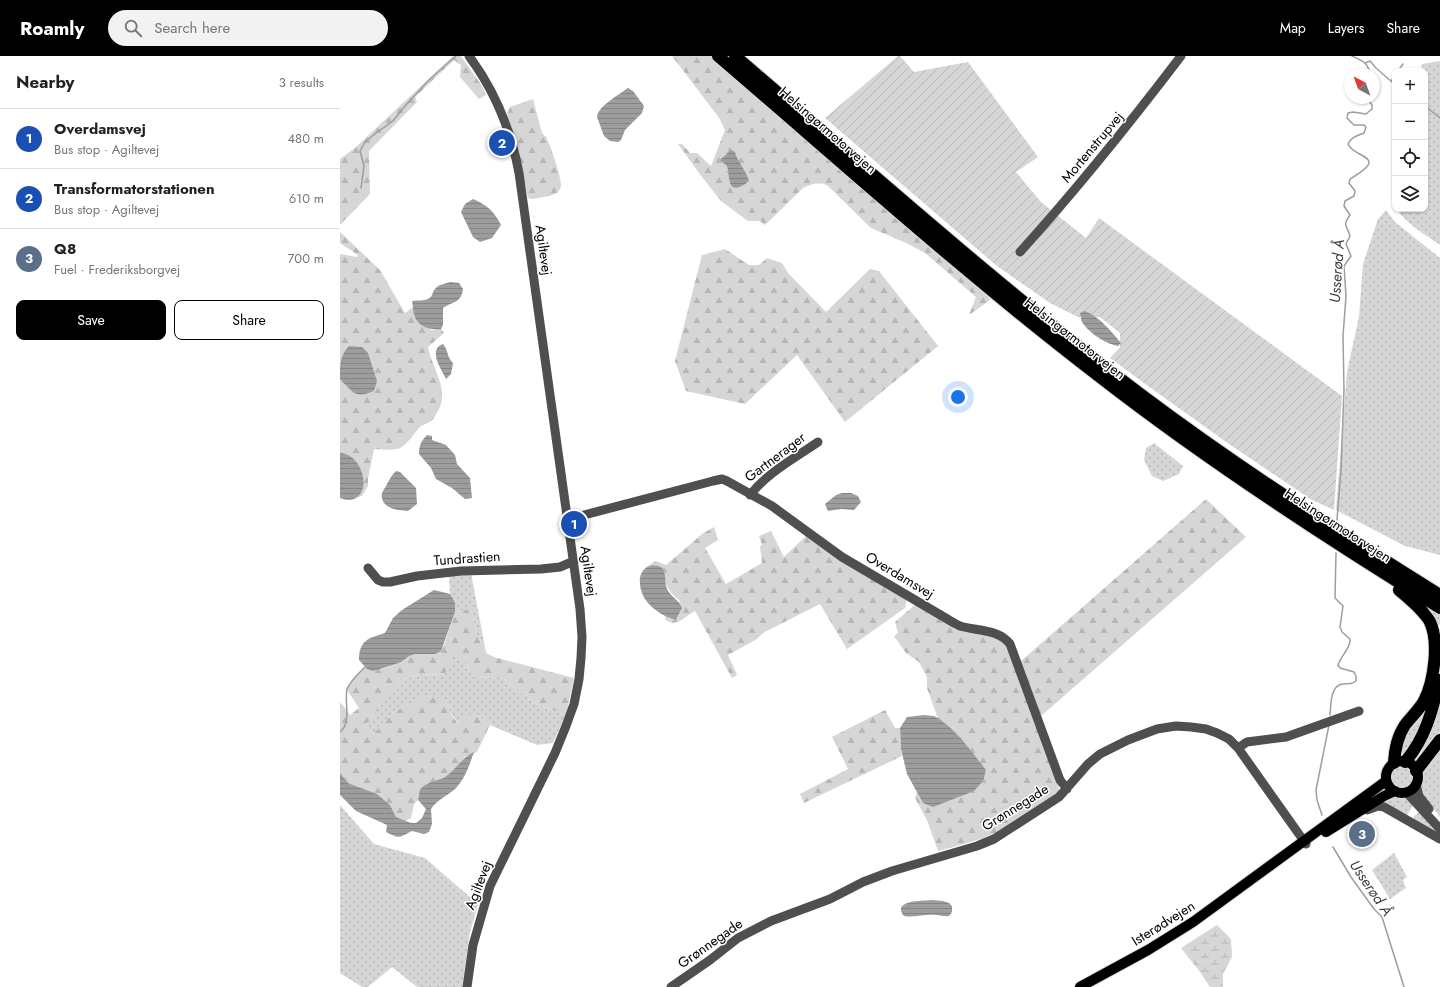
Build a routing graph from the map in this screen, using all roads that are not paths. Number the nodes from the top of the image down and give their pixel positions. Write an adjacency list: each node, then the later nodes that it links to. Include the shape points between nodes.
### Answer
1 (469, 56): 8 (street, Agiltevej, via 485,79 500,109 516,154)
2 (718, 56): 9 (highway, Helsingørmotorvejen, via 1030,322 1099,377)
3 (736, 56): 12 (highway, Helsingørmotorvejen, via 1045,319 1145,397 1301,507)
4 (1181, 56): 5 (street, Mortenstrupvej, via 1136,116)
5 (1020, 252)
6 (818, 442): 7 (street, Gartnerager, via 770,475)
7 (750, 495): 8 (street, Overdamsvej, via 727,481 713,480); 22 (street, Overdamsvej, via 772,506 842,557 949,620 960,626 994,633 1007,640 1060,780)
8 (569, 519): 10 (street, Agiltevej)
9 (1300, 520): 13 (highway, Helsingørmotorvejen); 18 (highway, via 1329,544 1406,596 1416,604 1430,623 1435,645 1432,673 1421,707 1400,734 1395,750)
10 (574, 561): 11 (street, Tundrastien, via 548,568 461,571 390,582 378,580); 30 (street, Agiltevej, via 582,637 579,679 574,704 555,753 490,886 473,945)
11 (368, 568)
12 (1440, 595)
13 (1440, 608)
14 (1440, 673): 18 (highway, via 1428,723 1415,749)
15 (1359, 711): 17 (street, via 1286,737 1247,742)
16 (1440, 740): 19 (highway)
17 (1238, 748): 22 (street, Grønnegade, via 1229,739 1206,729 1176,726 1157,729 1100,754); 29 (street, Grønnegade)
18 (1400, 762): 19 (main road, via 1414,766); 20 (main road, via 1387,771)
19 (1416, 771): 21 (main road)
20 (1386, 781): 23 (main road); 29 (main road, Isterødvejen)
21 (1416, 784): 24 (main road); 26 (street, via 1419,796)
22 (1067, 789): 31 (street, Grønnegade, via 1048,806 994,839 892,871 760,926 738,938)
23 (1395, 791): 24 (main road); 25 (main road, Isterødvejen)
24 (1406, 792): 27 (street)
25 (1344, 821): 28 (street, via 1371,807 1384,807); 29 (main road, Isterødvejen)
26 (1440, 822)
27 (1440, 829)
28 (1440, 839)
29 (1305, 842): 32 (main road, Isterødvejen, via 1193,922)
30 (467, 987)
31 (671, 987)
32 (1080, 987)

